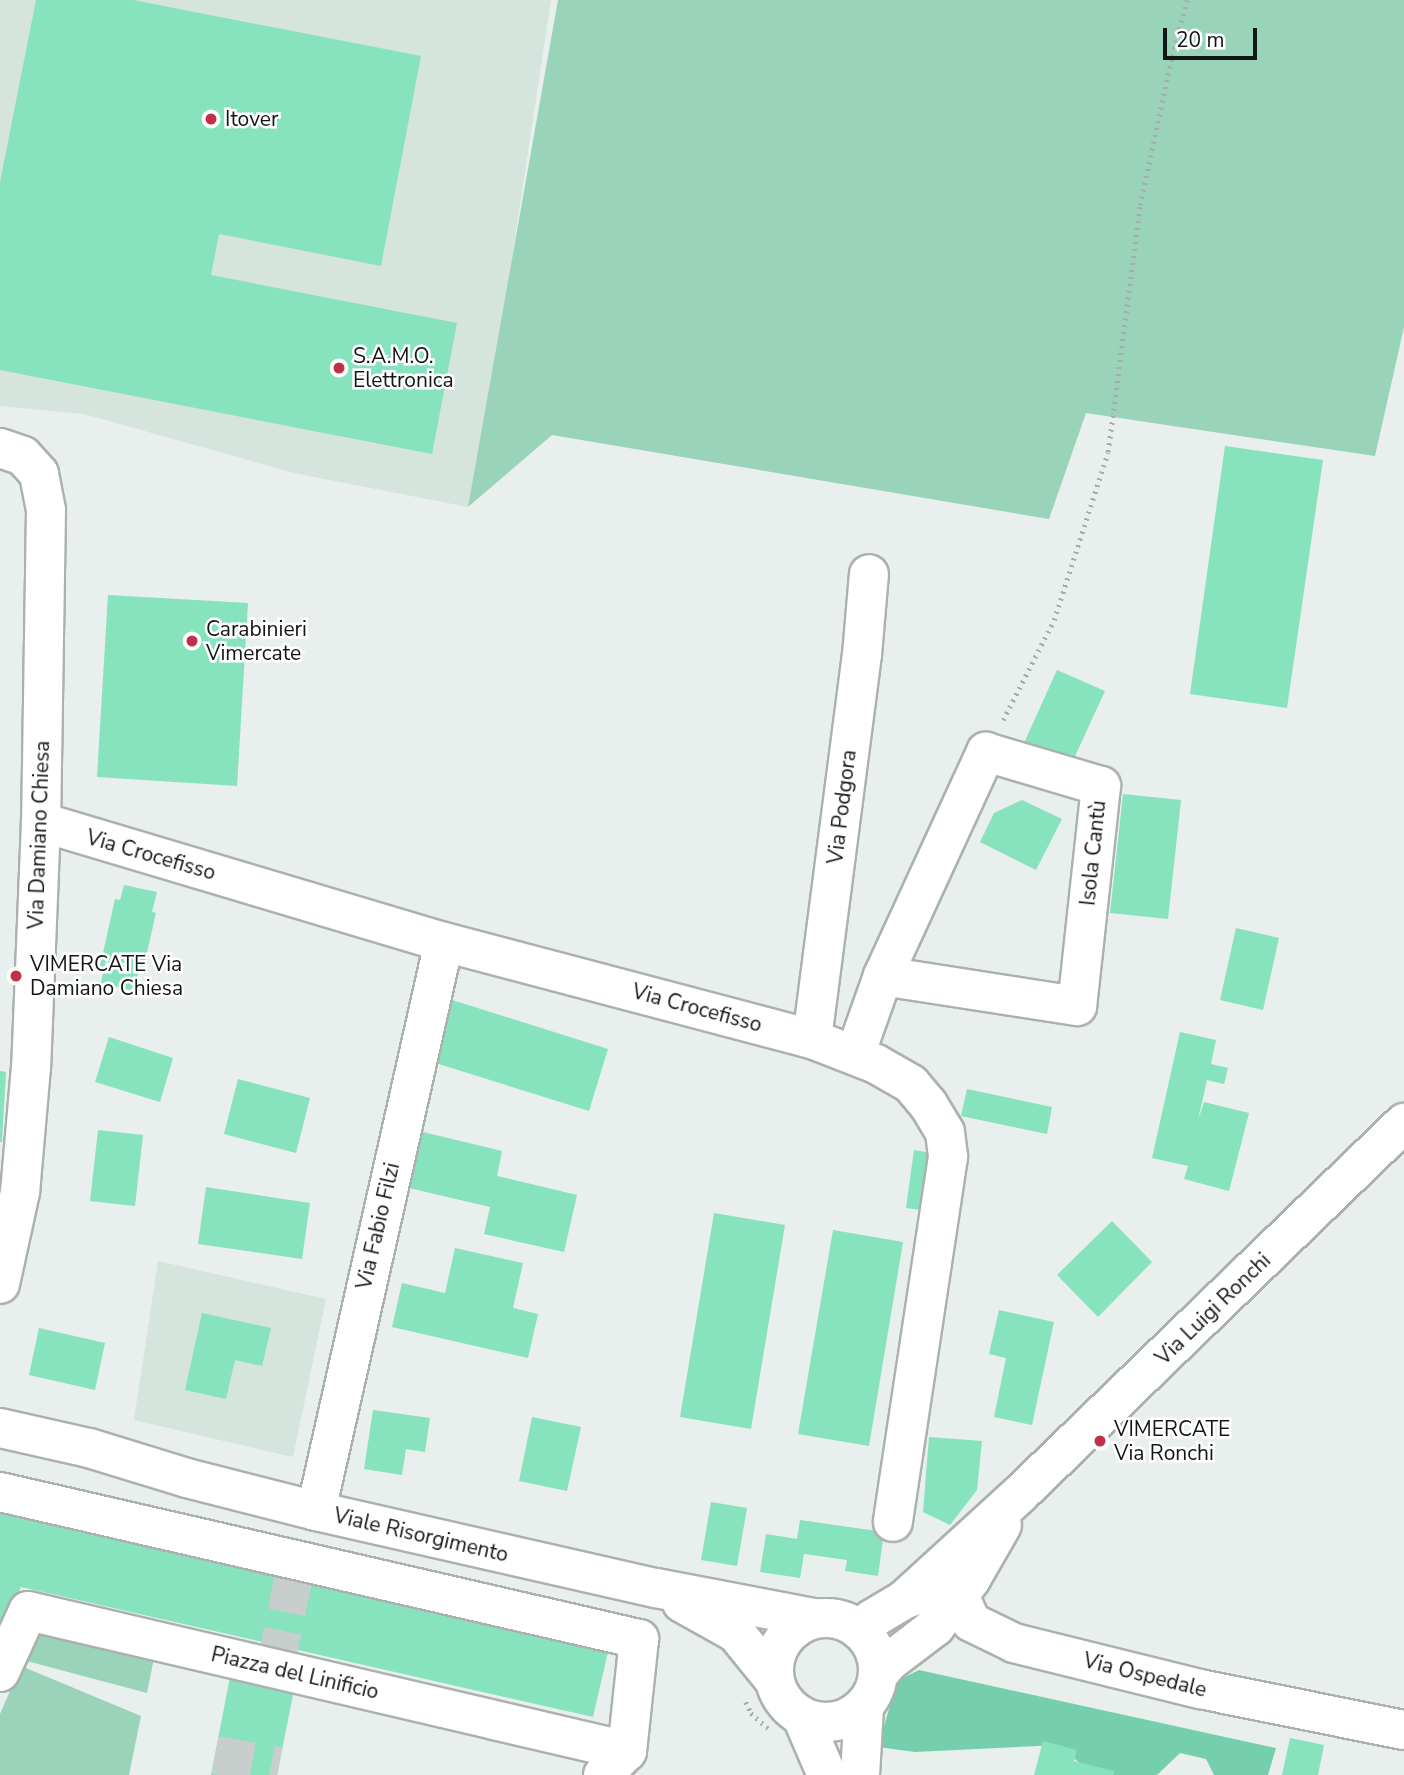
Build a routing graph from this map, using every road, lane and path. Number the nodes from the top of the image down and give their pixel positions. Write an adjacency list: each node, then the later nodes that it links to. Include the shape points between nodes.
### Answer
1 (1187, 0): 4 (path, via 1140,205 1108,452 1054,621)
2 (0, 449): 5 (street, Via Damiano Chiesa, via 23,456 39,474 46,510)
3 (869, 575): 8 (street, Via Podgora)
4 (986, 752): 7 (street); 7 (street, Isola Cantù, via 1101,786 1077,1006)
5 (41, 822): 6 (street, Via Crocefisso); 11 (street, Via Damiano Chiesa, via 27,1126 20,1192)
6 (444, 942): 8 (street, Via Crocefisso); 17 (street, Via Fabio Filzi)
7 (883, 976): 9 (street)
8 (812, 1039): 9 (street, Via Crocefisso)
9 (855, 1055): 18 (street, Via Crocefisso, via 911,1084 938,1119 948,1143)
10 (1404, 1123): 16 (street, Via Luigi Ronchi)
11 (0, 1283)
12 (0, 1428): 14 (street, Viale Risorgimento, via 89,1448)
13 (0, 1448): 14 (street, Viale Risorgimento, via 68,1465)
14 (187, 1478): 17 (street, Viale Risorgimento)
15 (0, 1492): 29 (street, via 639,1639)
16 (1021, 1493): 20 (street, Via Luigi Ronchi); 21 (street, Via Luigi Ronchi)
17 (316, 1511): 19 (street, Viale Risorgimento)
18 (893, 1522)
19 (656, 1588): 22 (street, Viale Risorgimento); 25 (street, Viale Risorgimento, via 736,1633)
20 (960, 1597): 21 (street, via 925,1593); 26 (street, Via Luigi Ronchi, via 935,1628 889,1662); 28 (street, Via Ospedale, via 971,1622 1014,1643 1200,1689)
21 (905, 1598): 23 (street, Via Luigi Ronchi)
22 (813, 1618): 23 (street, via 838,1619); 25 (street, via 798,1625 777,1648)
23 (861, 1630): 26 (street, via 877,1658)
24 (0, 1672): 29 (street, Piazza del Linificio, via 28,1611)
25 (774, 1680): 27 (street, via 779,1695)
26 (871, 1691): 27 (street, via 834,1722); 31 (street)
27 (802, 1717): 30 (street)
28 (1404, 1730)
29 (615, 1763)
30 (827, 1775)
31 (860, 1775)

